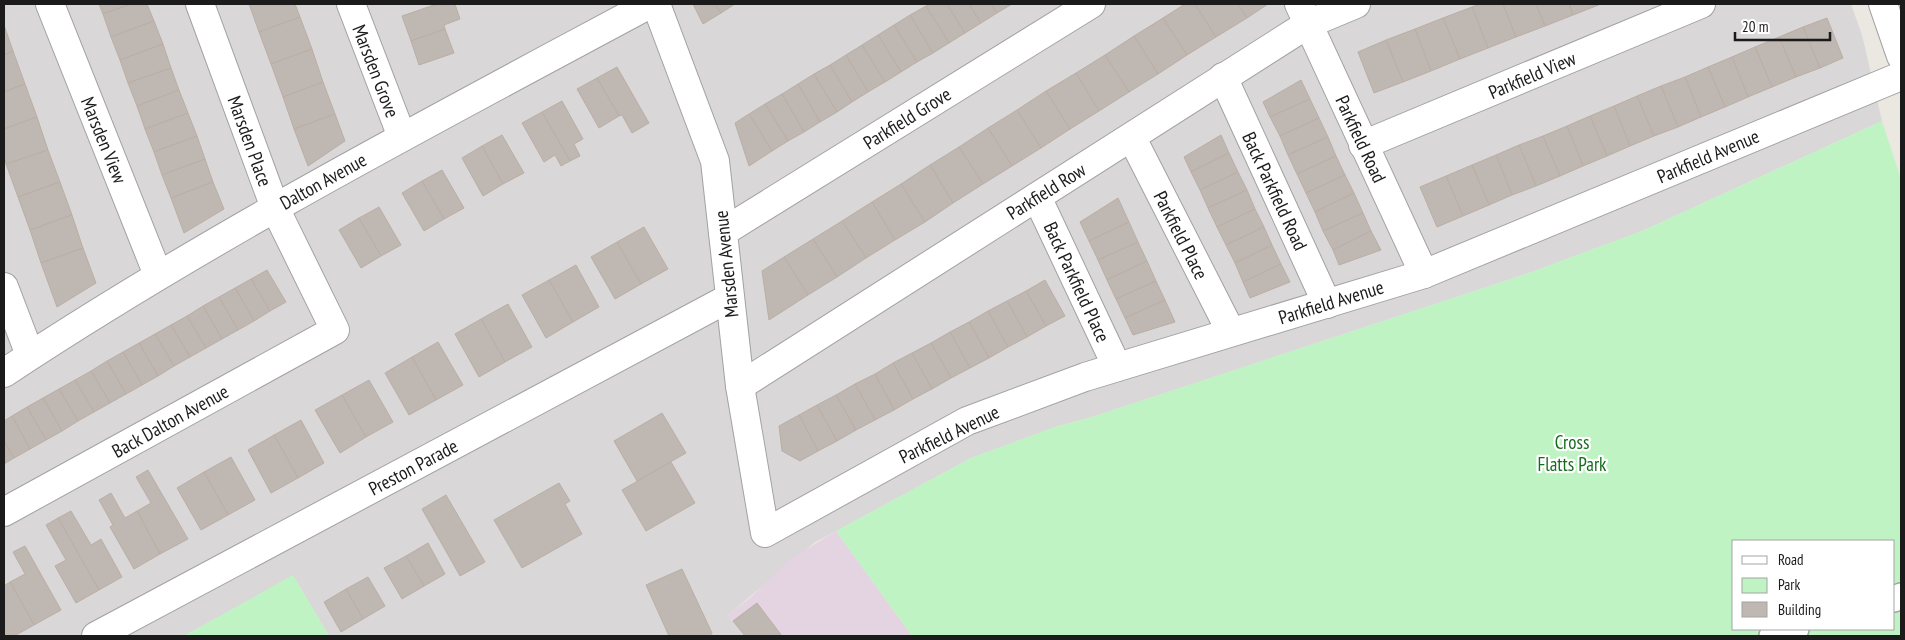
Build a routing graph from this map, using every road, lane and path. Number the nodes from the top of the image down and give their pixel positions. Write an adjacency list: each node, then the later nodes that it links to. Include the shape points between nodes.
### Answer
1 (50, 4): 21 (street, Marsden View)
2 (200, 4): 18 (street, Marsden Place)
3 (351, 4): 14 (street, Marsden Grove)
4 (650, 4): 14 (street, Dalton Avenue)
5 (656, 4): 19 (street, Marsden Avenue, via 714,162)
6 (1091, 4): 19 (street, Parkfield Grove)
7 (1356, 4): 10 (street, Parkfield Row)
8 (1701, 4): 16 (street, Parkfield View)
9 (1883, 4): 11 (street)
10 (1303, 14): 13 (street, Parkfield Row); 16 (street, Parkfield Road)
11 (1901, 56)
12 (1901, 76): 20 (street, Parkfield Avenue)
13 (1222, 78): 15 (street, Parkfield Row); 24 (street, Back Parkfield Road)
14 (402, 137): 18 (street, Dalton Avenue)
15 (1132, 138): 17 (street, Parkfield Row); 26 (street, Parkfield Place)
16 (1363, 145): 20 (street, Parkfield Road)
17 (1036, 197): 28 (street, Back Parkfield Place); 30 (street, Parkfield Row)
18 (275, 208): 21 (street, Dalton Avenue); 25 (street, Marsden Place)
19 (723, 232): 23 (street, Marsden Avenue)
20 (1424, 274): 24 (street, Parkfield Avenue)
21 (158, 275): 27 (street, Dalton Avenue)
22 (4, 287): 27 (street)
23 (729, 298): 30 (street, Marsden Avenue); 34 (street, Preston Parade)
24 (1327, 304): 26 (street, Parkfield Avenue)
25 (335, 330): 31 (street, Back Dalton Avenue)
26 (1231, 332): 28 (street, Parkfield Avenue)
27 (30, 355): 29 (street, Dalton Avenue)
28 (1117, 367): 32 (street, Parkfield Avenue, via 967,421)
29 (4, 373)
30 (740, 386): 32 (street, Marsden Avenue)
31 (4, 512)
32 (765, 533)
33 (1793, 630): 35 (street)
34 (96, 636)
35 (1772, 636)

